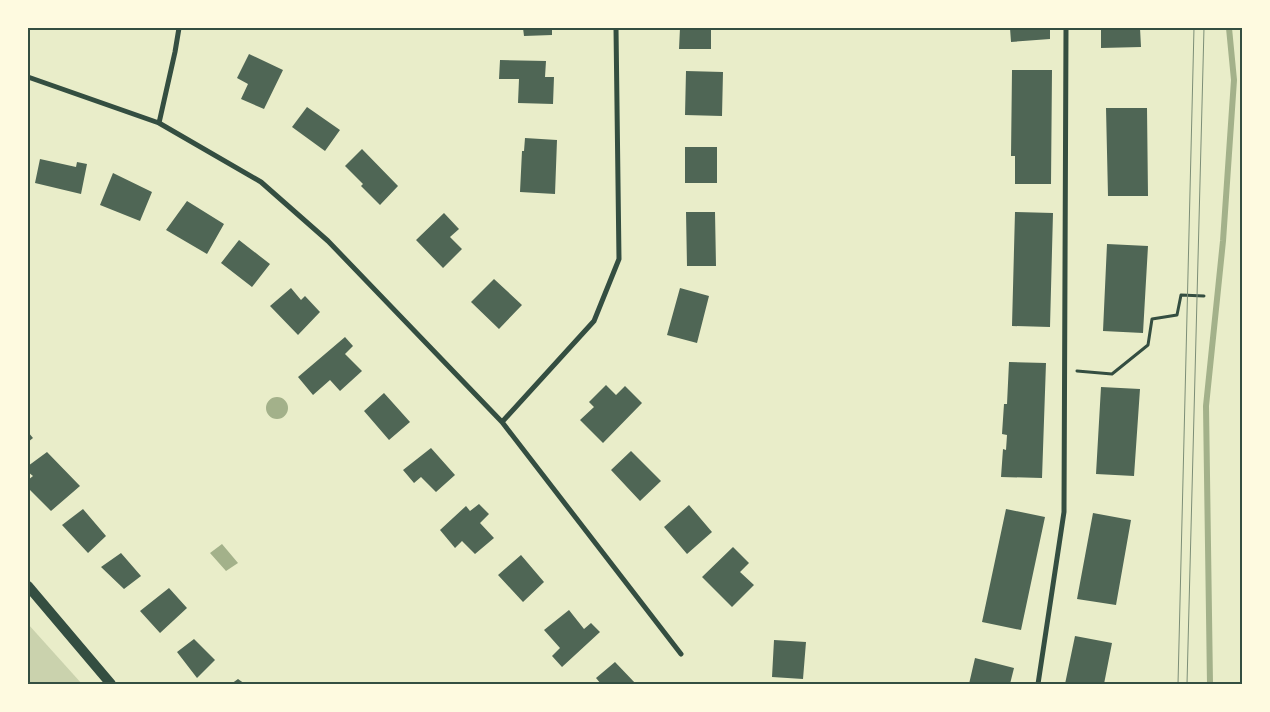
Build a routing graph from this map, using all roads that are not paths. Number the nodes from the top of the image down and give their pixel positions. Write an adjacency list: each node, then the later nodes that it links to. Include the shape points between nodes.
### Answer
1 (179, 28): 5 (street)
2 (616, 28): 6 (street, via 619,259 594,320)
3 (1066, 28): 10 (street, via 1064,512)
4 (28, 77): 5 (street)
5 (159, 123): 6 (street, via 261,182 328,241)
6 (502, 422): 8 (street)
7 (28, 586): 9 (main road)
8 (681, 654)
9 (112, 684)
10 (1038, 684)

